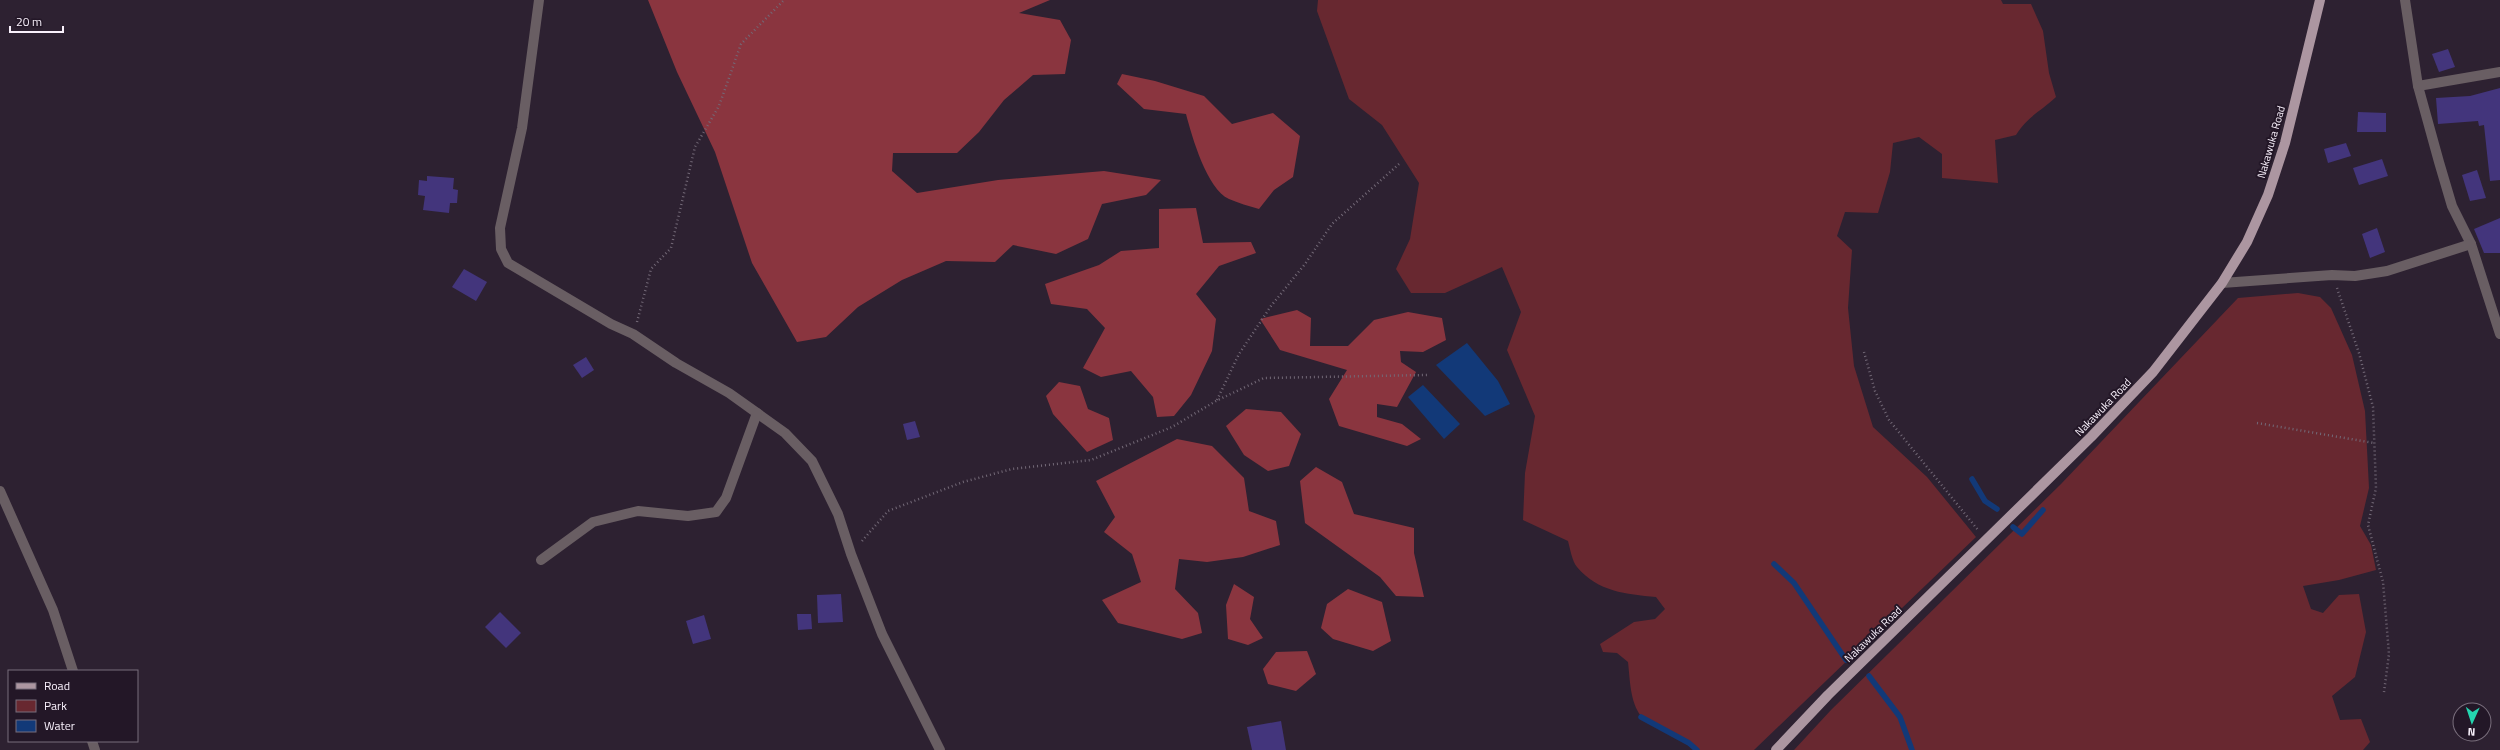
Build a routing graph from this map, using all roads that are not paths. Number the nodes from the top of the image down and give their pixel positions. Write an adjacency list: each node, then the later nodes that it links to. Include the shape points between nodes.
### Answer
1 (539, 0): 9 (street, via 522,128 500,228 501,249 508,263 528,277 557,290 611,324 633,334)
2 (2320, 0): 7 (main road, Nakawuka Road, via 2285,143 2268,195 2247,242)
3 (2405, 0): 5 (street)
4 (2500, 72): 5 (street)
5 (2418, 86): 6 (street, via 2452,206)
6 (2472, 244): 7 (street, via 2387,271 2355,276 2332,274); 8 (street)
7 (2222, 284): 14 (main road, Nakawuka Road, via 2153,372 2092,437 1828,695)
8 (2500, 334)
9 (757, 413): 11 (street, via 726,498 716,512 688,516 638,511 593,522); 13 (street, via 785,433 812,461 838,514 882,634)
10 (0, 491): 12 (street, via 53,610)
11 (541, 560)
12 (73, 670)
13 (940, 750)
14 (1776, 750)

